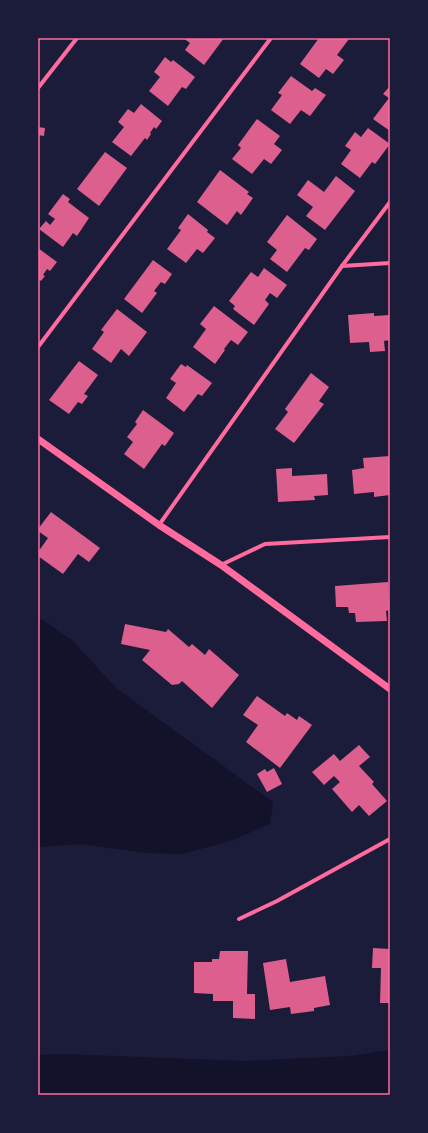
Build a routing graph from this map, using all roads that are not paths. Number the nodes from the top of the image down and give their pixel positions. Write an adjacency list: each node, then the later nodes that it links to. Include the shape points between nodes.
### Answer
1 (77, 38): 3 (street)
2 (271, 38): 7 (street)
3 (38, 88)
4 (390, 202): 6 (street)
5 (390, 263): 6 (street)
6 (342, 266): 9 (street)
7 (38, 347)
8 (38, 439): 9 (street)
9 (159, 525): 11 (street)
10 (390, 537): 11 (street, via 265,544)
11 (221, 564): 12 (street)
12 (390, 689)
13 (390, 839): 14 (street)
14 (239, 919)

